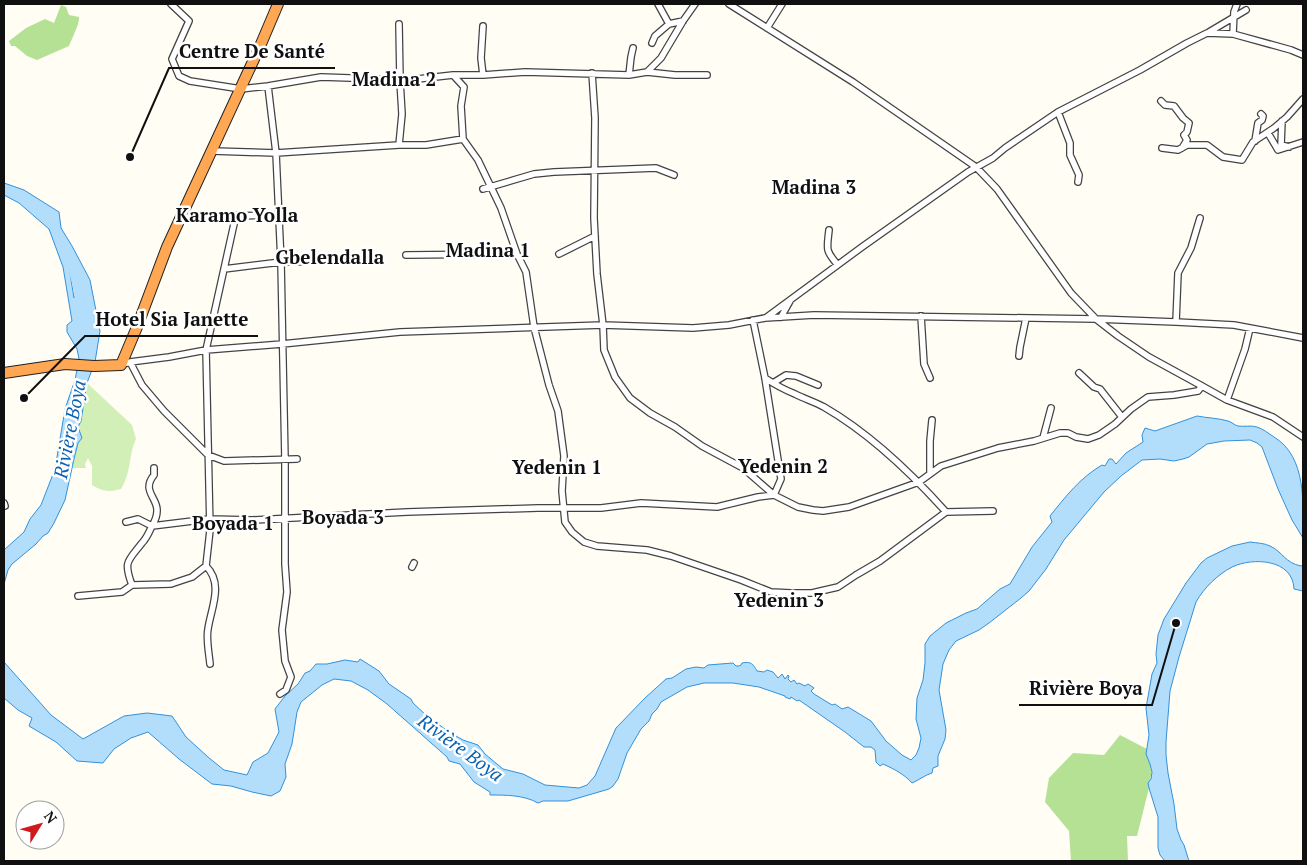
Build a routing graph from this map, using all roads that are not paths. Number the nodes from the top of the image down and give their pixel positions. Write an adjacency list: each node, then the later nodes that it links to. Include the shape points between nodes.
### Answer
1 (171, 4): 30 (street, via 189,21 172,59 179,76 190,82)
2 (278, 4): 30 (highway)
3 (658, 4): 12 (street)
4 (695, 4): 10 (street)
5 (729, 4): 14 (street)
6 (782, 4): 14 (street)
7 (1237, 4): 9 (street)
8 (1246, 10): 9 (street)
9 (1233, 18): 15 (street); 16 (street)
10 (682, 20): 12 (street); 20 (street, via 661,58)
11 (398, 24): 27 (street)
12 (669, 24): 17 (street)
13 (483, 26): 24 (street)
14 (767, 28): 46 (street, via 853,82)
15 (1207, 33): 16 (street); 33 (street)
16 (1233, 34): 19 (street)
17 (652, 43)
18 (633, 48): 25 (street)
19 (1303, 55)
20 (647, 72): 25 (street); 26 (street, via 675,76)
21 (592, 73): 24 (street); 25 (street); 47 (street)
22 (453, 75): 23 (street); 27 (street); 29 (street)
23 (472, 75): 24 (street); 29 (street)
24 (483, 75)
25 (629, 75)
26 (707, 75)
27 (400, 81): 28 (street, via 321,77); 40 (street, via 402,114)
28 (268, 86): 30 (street); 45 (street)
29 (464, 87): 37 (street, via 461,106)
30 (241, 89): 44 (highway)
31 (1303, 99): 35 (street)
32 (1161, 101): 42 (street, via 1174,106 1189,123)
33 (1058, 112): 46 (street); 49 (street, via 1070,143)
34 (1261, 114): 38 (street)
35 (1282, 121): 36 (street); 43 (street, via 1281,145)
36 (1268, 132): 38 (street); 43 (street, via 1278,150)
37 (463, 138): 40 (street, via 426,145); 50 (street)
38 (1255, 141): 42 (street, via 1242,160 1223,157 1208,146 1187,145)
39 (1303, 142): 43 (street)
40 (399, 145): 45 (street)
41 (1162, 148): 42 (street)
42 (1182, 148)
43 (1289, 148)
44 (212, 151): 45 (street); 53 (highway)
45 (276, 153): 52 (street)
46 (976, 167): 63 (street); 71 (street, via 997,189 1071,293)
47 (595, 171): 48 (street, via 656,168); 50 (street, via 534,174); 57 (street)
48 (674, 175)
49 (1078, 182)
50 (491, 186): 51 (street); 58 (street)
51 (483, 189)
52 (279, 215): 54 (street); 61 (street)
53 (181, 216): 54 (street); 82 (highway)
54 (236, 216): 64 (street)
55 (1200, 218): 73 (street, via 1191,248 1178,273)
56 (829, 230): 63 (street, via 827,246)
57 (595, 236): 59 (street); 66 (street)
58 (517, 254): 60 (street); 76 (street, via 526,272)
59 (559, 254)
60 (406, 255)
61 (281, 262): 62 (street); 64 (street); 79 (street)
62 (328, 262)
63 (837, 264): 65 (street)
64 (224, 269): 80 (street)
65 (790, 300): 68 (street); 69 (street)
66 (602, 313): 74 (street); 75 (street)
67 (921, 316): 68 (street); 70 (street); 86 (street, via 924,364)
68 (781, 317): 69 (street)
69 (765, 318): 72 (street)
70 (1026, 318): 71 (street); 81 (street)
71 (1096, 319): 73 (street); 89 (street, via 1149,356)
72 (753, 320): 74 (street, via 693,328); 85 (street)
73 (1176, 322): 77 (street)
74 (603, 325): 75 (street); 102 (street, via 604,350 630,398 702,446 743,468)
75 (596, 326): 76 (street)
76 (534, 327): 79 (street, via 400,332); 103 (street, via 558,411 564,456)
77 (1250, 328): 78 (street); 90 (street)
78 (1303, 338)
79 (282, 344): 80 (street); 97 (street)
80 (206, 350): 82 (street); 96 (street)
81 (1019, 356)
82 (125, 364): 83 (highway, via 65,364); 96 (street)
83 (4, 373)
84 (1079, 373): 92 (street, via 1100,389)
85 (765, 378): 87 (street); 102 (street, via 781,479)
86 (930, 378)
87 (773, 383): 88 (street, via 786,375); 101 (street, via 823,406 853,426)
88 (818, 385)
89 (1202, 386): 90 (street); 92 (street, via 1198,391 1148,397)
90 (1228, 400): 94 (street, via 1273,418)
91 (1051, 408): 95 (street)
92 (1122, 417): 95 (street, via 1099,435 1088,439 1068,433)
93 (932, 420): 100 (street)
94 (1303, 437)
95 (1043, 438): 100 (street, via 968,457)
96 (208, 455): 97 (street, via 224,461); 107 (street)
97 (285, 460): 98 (street); 106 (street)
98 (297, 460)
99 (154, 468): 109 (street, via 149,489 157,514)
100 (930, 473): 101 (street)
101 (919, 482): 102 (street, via 849,507 823,510 798,506); 105 (street)
102 (774, 495): 103 (street, via 716,506 641,503)
103 (563, 509): 105 (street, via 565,522 584,542 647,550 771,592 790,593 812,593 838,587 880,561); 106 (street)
104 (993, 511): 105 (street)
105 (946, 512)
106 (285, 518): 107 (street); 114 (street, via 287,592 282,630 285,661 291,677 286,690)
107 (210, 519): 109 (street); 110 (street)
108 (126, 522): 109 (street, via 138,519)
109 (152, 526): 111 (street, via 129,559 127,571)
110 (206, 566): 111 (street, via 192,577 171,584); 113 (street, via 212,573 216,594 207,630)
111 (132, 585): 112 (street, via 122,592)
112 (78, 596)
113 (210, 664)
114 (280, 694)

